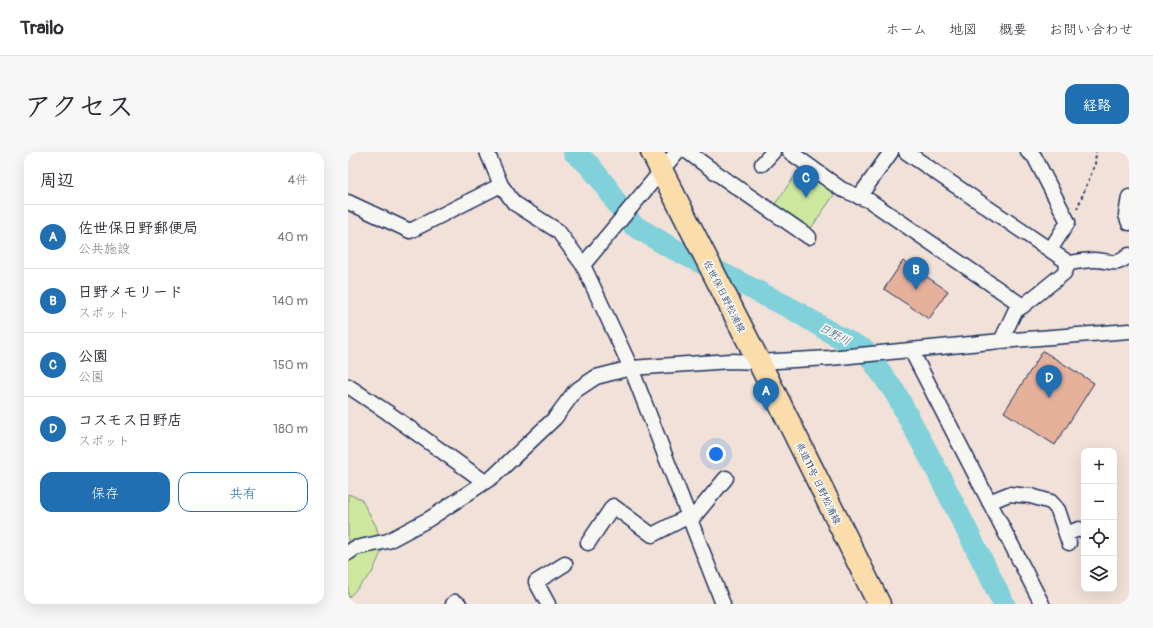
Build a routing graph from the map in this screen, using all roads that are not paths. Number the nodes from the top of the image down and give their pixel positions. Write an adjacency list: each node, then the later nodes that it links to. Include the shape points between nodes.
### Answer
1 (487, 152): 11 (street)
2 (677, 152): 9 (street)
3 (688, 152): 16 (street)
4 (773, 152): 10 (street)
5 (790, 152): 12 (street, via 841,189)
6 (906, 152): 17 (street)
7 (1028, 152): 17 (street, via 1034,156 1068,222)
8 (884, 154): 12 (street)
9 (657, 161): 20 (street, via 648,188); 25 (main road, 佐世保日野松浦線)
10 (762, 164)
11 (501, 185): 14 (street, via 410,231); 20 (street, via 514,202 558,231)
12 (859, 197): 21 (street, via 870,201)
13 (1129, 197): 15 (street, via 1126,215)
14 (348, 202)
15 (1129, 223)
16 (809, 237)
17 (1050, 250): 19 (street)
18 (1129, 255): 19 (street, via 1122,262 1096,260)
19 (1069, 263): 21 (street, via 1064,273)
20 (583, 265): 26 (street)
21 (1023, 306): 23 (street, via 1015,311)
22 (1129, 331): 23 (street)
23 (1001, 341): 24 (street)
24 (911, 350): 25 (street); 30 (street)
25 (759, 362): 26 (street, via 730,361); 40 (main road, 県道11号 日野松浦線)
26 (631, 368): 29 (street, via 596,377 575,391 555,418); 31 (street)
27 (348, 386): 29 (street)
28 (726, 478): 31 (street)
29 (485, 482): 34 (street, via 429,519 388,542 355,548)
30 (989, 502): 32 (street, via 1009,494 1031,496 1051,502 1058,510 1067,538); 41 (street)
31 (690, 518): 33 (street, via 652,535 613,506); 39 (street)
32 (1079, 529)
33 (588, 543)
34 (348, 553)
35 (565, 564): 38 (street, via 536,582)
36 (453, 604): 37 (street)
37 (459, 604)
38 (548, 604)
39 (723, 604)
40 (879, 604)
41 (1042, 604)

